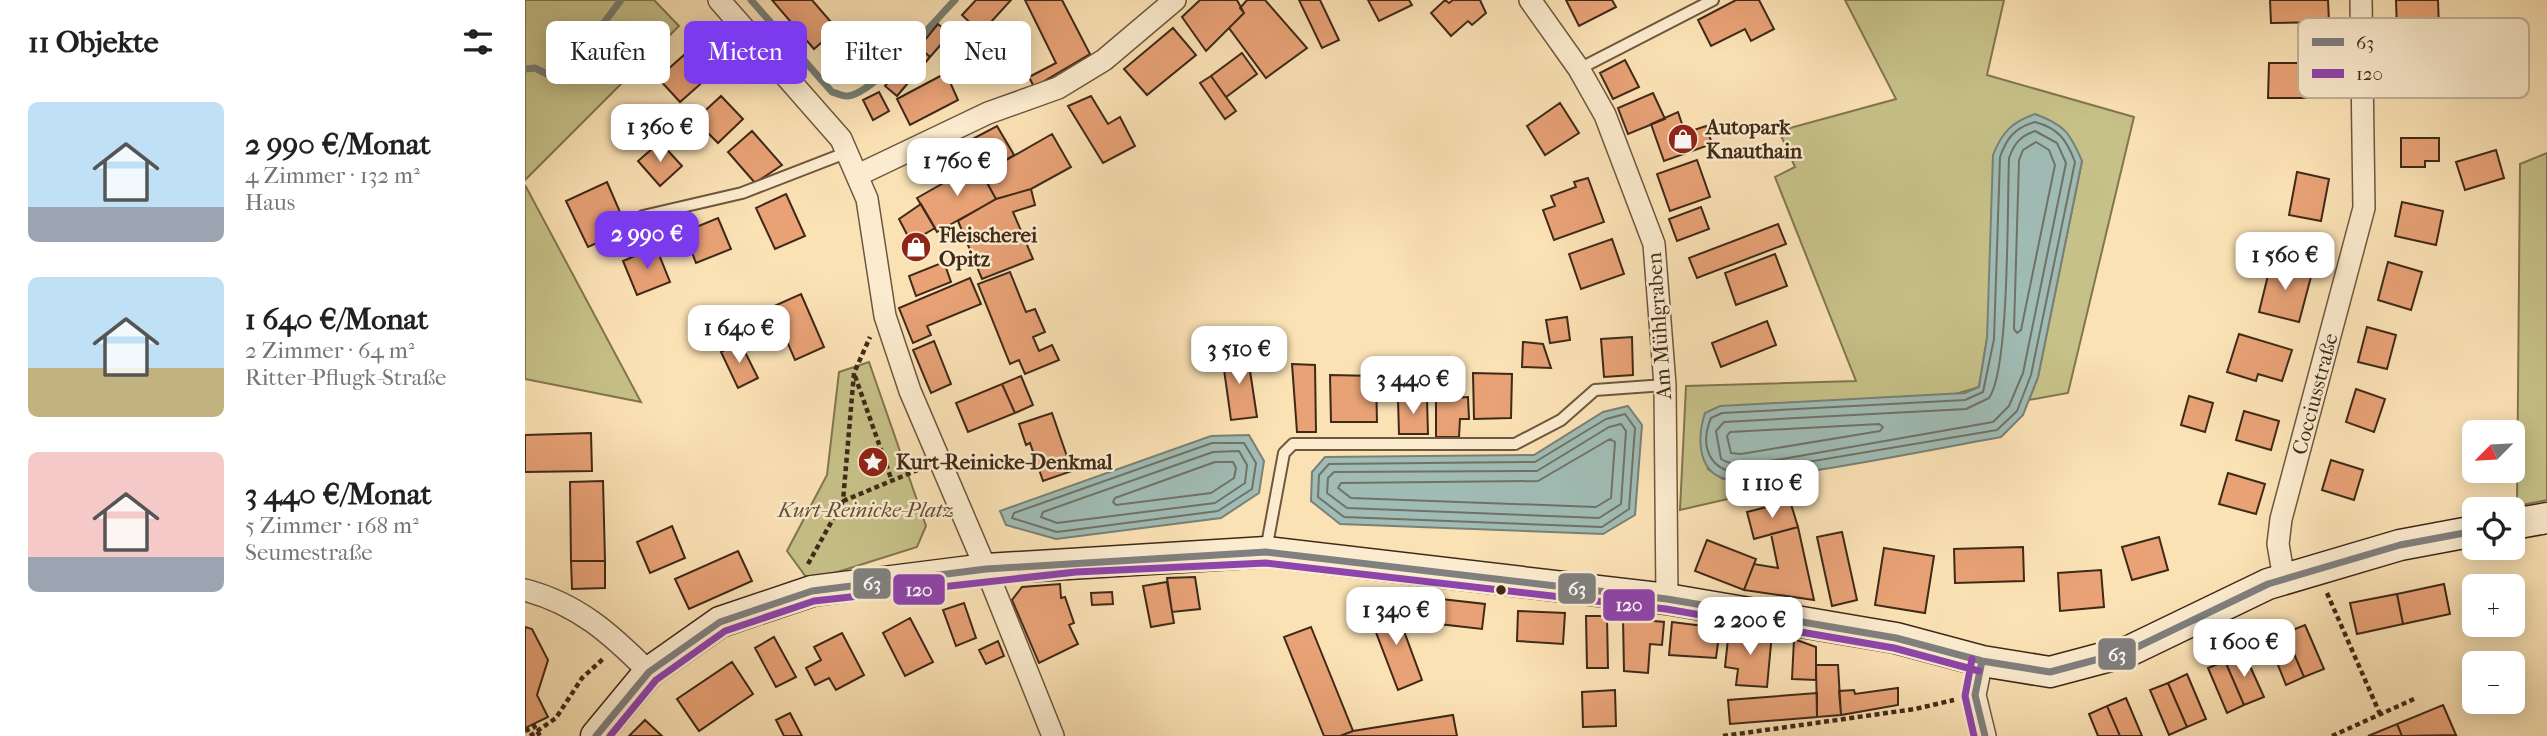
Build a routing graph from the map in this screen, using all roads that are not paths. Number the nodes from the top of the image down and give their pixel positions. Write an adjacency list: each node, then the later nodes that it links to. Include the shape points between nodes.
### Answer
1 (719, 0): 9 (street)
2 (1175, 0): 10 (street, via 1104,60 1058,88 988,113)
3 (1530, 0): 7 (street, Am Mühlgraben)
4 (1713, 0): 7 (lane)
5 (2361, 0): 6 (street, Cocciusstraße)
6 (2361, 18)
7 (1579, 69): 12 (street, Am Mühlgraben, via 1605,115 1654,244)
8 (2362, 98): 18 (street, Cocciusstraße, via 2364,208 2281,519 2278,544)
9 (848, 152): 10 (street); 11 (lane, via 742,193)
10 (858, 175): 17 (street, via 867,199 885,316 910,391)
11 (643, 216)
12 (1665, 385): 16 (lane, via 1595,390 1561,420 1514,444 1293,444 1284,453); 20 (street, Am Mühlgraben)
13 (2547, 518): 14 (street)
14 (2525, 522)
15 (2462, 533): 18 (street, via 2400,545)
16 (1266, 552): 17 (street); 20 (street)
17 (986, 569): 22 (street, via 812,591 789,598 720,622); 24 (street)
18 (2284, 579): 21 (street, via 2129,652 2050,672)
19 (525, 590): 22 (street, via 572,606 609,632)
20 (1667, 599): 21 (street, via 1896,638)
21 (1982, 661): 25 (street, via 1975,695)
22 (649, 672): 23 (street)
23 (596, 736)
24 (1053, 736)
25 (1985, 736)

